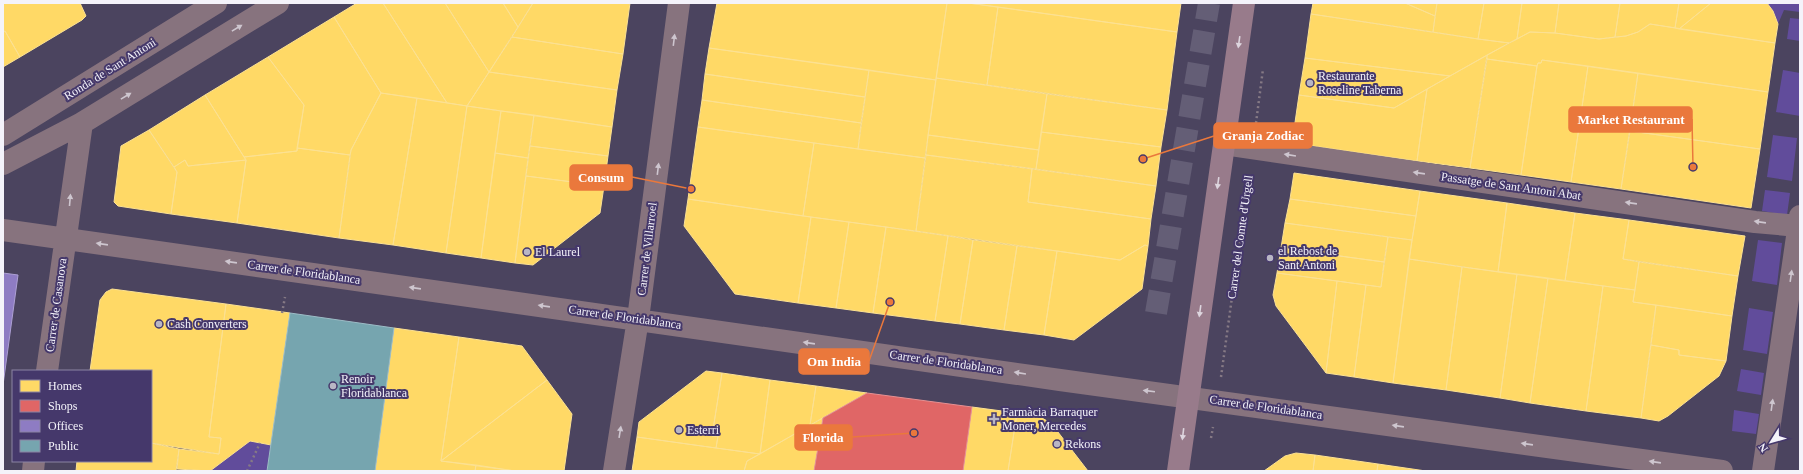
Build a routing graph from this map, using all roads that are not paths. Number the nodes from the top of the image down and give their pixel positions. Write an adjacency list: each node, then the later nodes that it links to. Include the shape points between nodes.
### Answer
1 (216, 3): 6 (street, Ronda de Sant Antoni)
2 (278, 3): 5 (street, one-way to 2)
3 (679, 3): 12 (street, Carrer de Villarroel, one-way to 3)
4 (1244, 3): 7 (main road, one-way to 7)
5 (82, 123): 8 (street); 11 (street, one-way to 5)
6 (3, 135)
7 (1224, 144): 9 (street, Passatge de Sant Antoni Abat, one-way to 7, via 1755,222); 14 (main road, one-way to 14)
8 (3, 164)
9 (1799, 221): 18 (street, one-way to 9)
10 (3, 230): 11 (street, Carrer de Floridablanca)
11 (66, 239): 12 (street, Carrer de Floridablanca, one-way to 11); 13 (street, Carrer de Casanova)
12 (638, 319): 14 (street, Carrer de Floridablanca, one-way to 12); 15 (street, Carrer de Villarroel, one-way to 12)
13 (47, 370)
14 (1188, 396): 16 (main road, one-way to 16); 17 (street, Carrer de Floridablanca, one-way to 14)
15 (614, 471)
16 (1178, 471)
17 (1722, 471)
18 (1763, 471)

